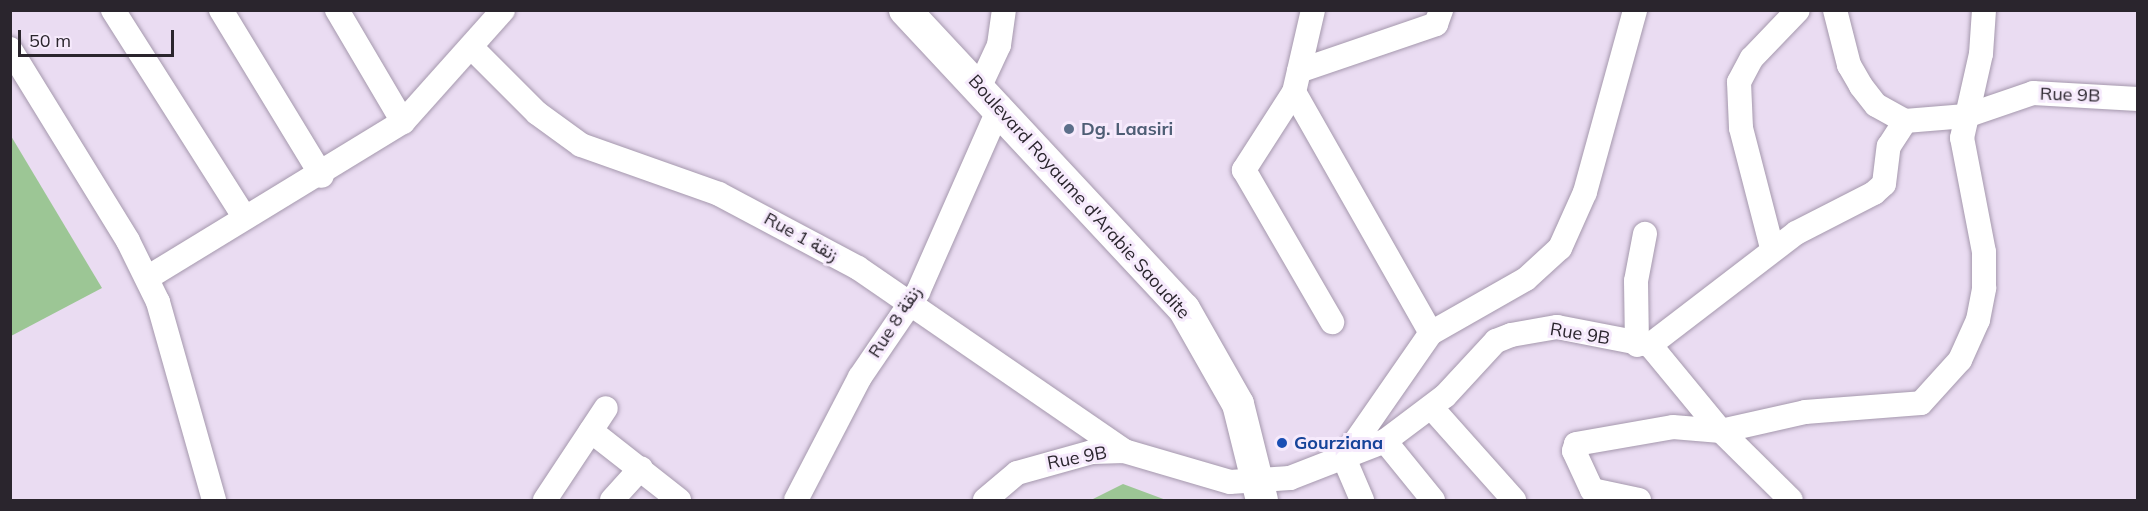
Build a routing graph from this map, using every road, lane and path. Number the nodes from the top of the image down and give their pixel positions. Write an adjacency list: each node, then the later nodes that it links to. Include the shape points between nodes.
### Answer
1 (113, 10): 22 (street)
2 (221, 10): 21 (street)
3 (336, 10): 20 (street)
4 (503, 10): 13 (street)
5 (905, 10): 16 (main road, Boulevard Royaume d'Arabie Saoudite)
6 (1004, 10): 16 (street, Rue 8 زنقة)
7 (1313, 10): 15 (street)
8 (1441, 10): 15 (street, via 1436,24)
9 (1635, 10): 28 (street, via 1585,192 1560,248 1526,279)
10 (1798, 10): 24 (street, via 1752,58 1739,82 1741,128)
11 (1835, 10): 19 (street, via 1850,65 1861,86 1876,105)
12 (1984, 10): 18 (street, via 1981,54)
13 (471, 47): 20 (street); 26 (street, Rue 1 زنقة, via 537,113 581,146 737,202 858,268)
14 (10, 49): 25 (street)
15 (1297, 81): 27 (street, via 1244,170); 28 (street)
16 (990, 96): 26 (street, Rue 8 زنقة); 38 (main road, Boulevard Royaume d'Arabie Saoudite, via 1185,309 1238,404)
17 (2138, 99): 18 (street, Rue 9B, via 2033,93)
18 (1966, 116): 19 (street, Rue 9B); 33 (street, via 1964,158 1985,268 1978,320 1960,360 1921,404 1805,412)
19 (1905, 121): 24 (street, via 1889,146 1879,188)
20 (403, 122): 21 (street)
21 (321, 176): 22 (street)
22 (245, 218): 25 (street)
23 (1645, 234): 29 (street, via 1636,281)
24 (1772, 249): 29 (street)
25 (147, 278): 41 (street, via 166,328)
26 (910, 305): 35 (street, Rue 1 زنقة); 44 (street, Rue 8 زنقة, via 860,377)
27 (1332, 322)
28 (1431, 333): 36 (street)
29 (1644, 345): 30 (street, Rue 9B, via 1557,327 1511,335 1496,341); 33 (street)
30 (1431, 407): 34 (street, Rue 9B); 48 (street)
31 (606, 408): 32 (street)
32 (591, 431): 37 (street); 39 (street)
33 (1721, 431): 40 (street, via 1673,427 1579,442 1574,451); 50 (street)
34 (1385, 441): 36 (street, Rue 9B); 47 (street)
35 (1124, 451): 38 (street, Rue 9B); 45 (street, Rue 9B, via 1092,452 1032,467 1006,480)
36 (1344, 458): 38 (street, Rue 9B); 46 (street)
37 (641, 468): 42 (street); 43 (street)
38 (1261, 492)
39 (553, 497)
40 (1587, 497): 49 (street)
41 (214, 501)
42 (612, 501)
43 (679, 501)
44 (796, 501)
45 (986, 501)
46 (1362, 501)
47 (1433, 501)
48 (1514, 501)
49 (1639, 501)
50 (1791, 501)

